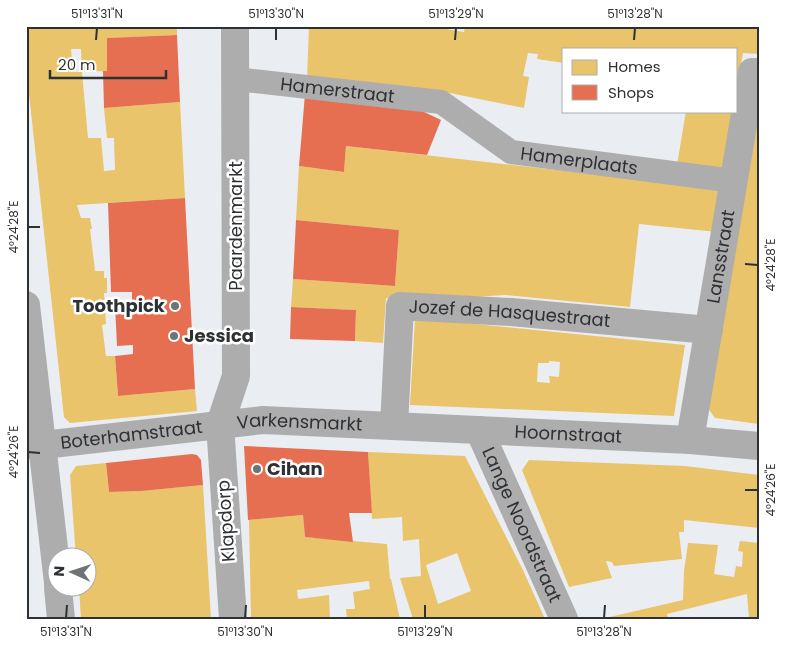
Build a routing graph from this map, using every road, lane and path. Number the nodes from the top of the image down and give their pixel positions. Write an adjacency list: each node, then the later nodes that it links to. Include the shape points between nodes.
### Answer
1 (235, 26): 3 (street, Paardenmarkt)
2 (755, 72): 5 (street, Lansstraat)
3 (236, 79): 4 (street, Hamerstraat); 8 (street, Paardenmarkt, via 236,376)
4 (441, 102): 5 (street, Hamerplaats, via 511,152)
5 (734, 181): 7 (street, Lansstraat)
6 (26, 305): 12 (street)
7 (708, 330): 9 (street, Jozef de Hasquestraat, via 511,312 400,306); 11 (street, Lansstraat)
8 (220, 424): 9 (street, Varkensmarkt, via 263,420); 12 (street, Boterhamstraat); 17 (street, Klapdorp)
9 (386, 425): 10 (street, Hoornstraat)
10 (479, 430): 11 (street, Hoornstraat); 18 (street, Lange Noordstraat)
11 (690, 440): 13 (street, Hoornstraat)
12 (34, 445): 14 (street)
13 (759, 446)
14 (52, 548)
15 (59, 598): 16 (street)
16 (61, 619)
17 (233, 619)
18 (564, 619)

